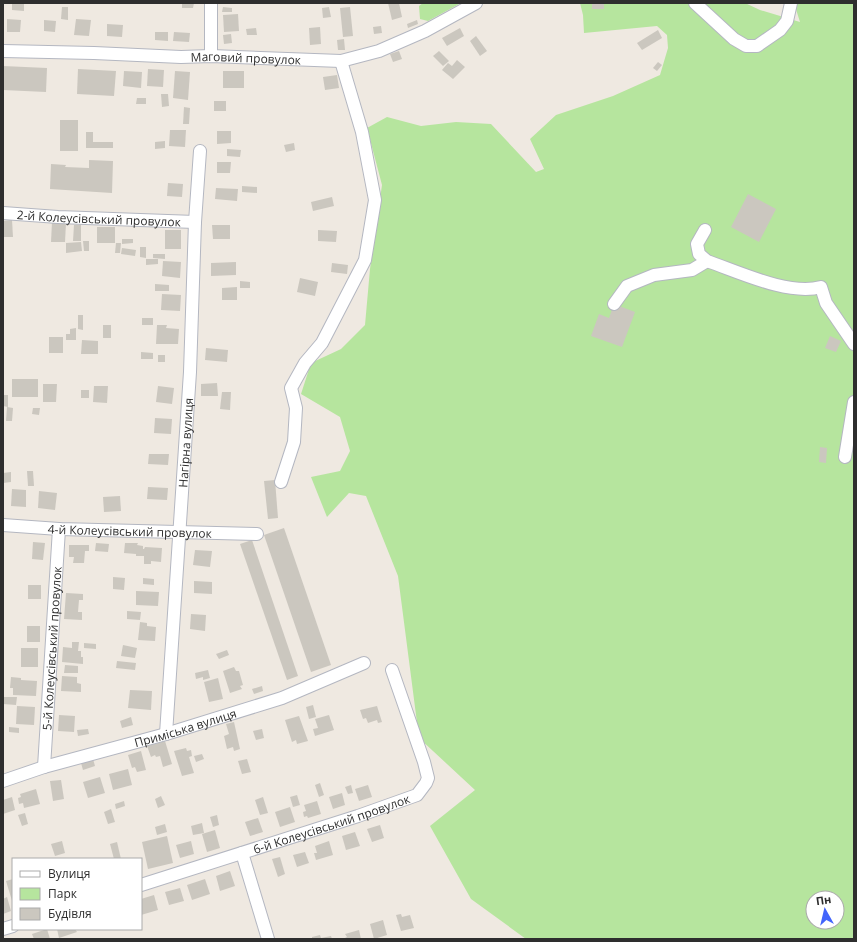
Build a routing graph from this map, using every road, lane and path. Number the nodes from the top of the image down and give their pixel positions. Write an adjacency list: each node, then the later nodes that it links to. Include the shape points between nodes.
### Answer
1 (211, 3): 6 (street)
2 (476, 3): 7 (street, Маговий провулок, via 425,31 379,51)
3 (695, 3): 4 (street, via 746,46 757,46 780,30 788,21)
4 (791, 3)
5 (3, 51): 6 (street, Маговий провулок)
6 (211, 56): 7 (street, Маговий провулок)
7 (341, 61): 17 (street, via 362,132 375,200 365,260 322,343 305,363 291,388 296,408 294,442)
8 (200, 151): 10 (street, Нагірна вулиця)
9 (3, 213): 10 (street, 2-й Колеусівський провулок)
10 (195, 222): 20 (street, Нагірна вулиця, via 190,372)
11 (705, 230): 12 (street, via 697,244 699,254)
12 (707, 261): 13 (street, via 692,270 654,275 627,286); 14 (street, via 781,286 812,290 821,287 826,303)
13 (614, 304)
14 (854, 344)
15 (854, 402): 16 (street)
16 (845, 457)
17 (281, 482)
18 (3, 525): 19 (street, 4-й Колеусівський провулок)
19 (59, 529): 20 (street, 4-й Колеусівський провулок); 25 (street, 5-й Колеусівський провулок)
20 (180, 531): 21 (street, 4-й Колеусівський провулок); 24 (street, Нагірна вулиця)
21 (256, 534)
22 (364, 663): 24 (street, Приміська вулиця, via 282,698)
23 (392, 670): 27 (street, 6-й Колеусівський провулок, via 428,778 417,795)
24 (166, 734): 25 (street, Приміська вулиця)
25 (44, 767): 26 (street, Приміська вулиця)
26 (3, 781)
27 (242, 853): 28 (street, 6-й Колеусівський провулок); 29 (street)
28 (142, 885)
29 (268, 939)

